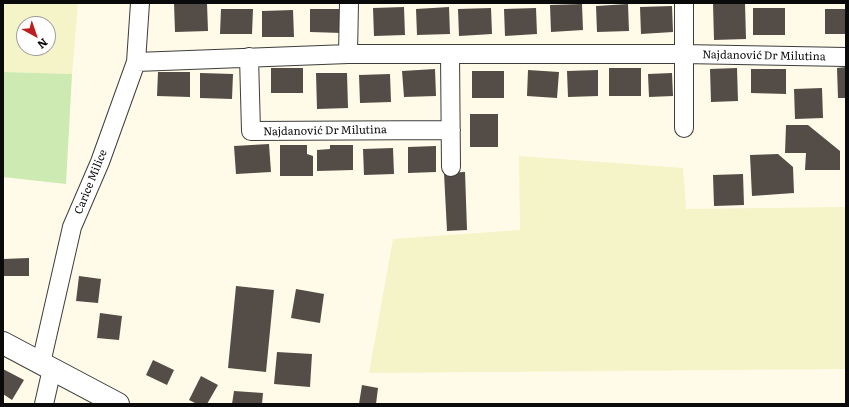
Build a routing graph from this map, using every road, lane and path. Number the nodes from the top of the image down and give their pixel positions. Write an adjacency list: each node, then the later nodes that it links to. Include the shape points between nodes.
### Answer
1 (140, 3): 9 (street, Carice Milice)
2 (349, 3): 4 (street)
3 (684, 3): 6 (street)
4 (348, 54): 5 (street, Najdanović Dr Milutina); 7 (street, Najdanović Dr Milutina)
5 (450, 54): 6 (street, Najdanović Dr Milutina); 11 (street)
6 (683, 54): 8 (street, Najdanović Dr Milutina); 10 (street)
7 (248, 57): 9 (street, Najdanović Dr Milutina); 11 (street, Najdanović Dr Milutina, via 250,131)
8 (846, 57)
9 (136, 62): 14 (street, Carice Milice, via 100,162 72,227)
10 (684, 128)
11 (450, 130): 12 (street)
12 (451, 167)
13 (3, 343): 14 (street)
14 (46, 366): 15 (street, Carice Milice); 16 (street)
15 (44, 404)
16 (118, 404)

